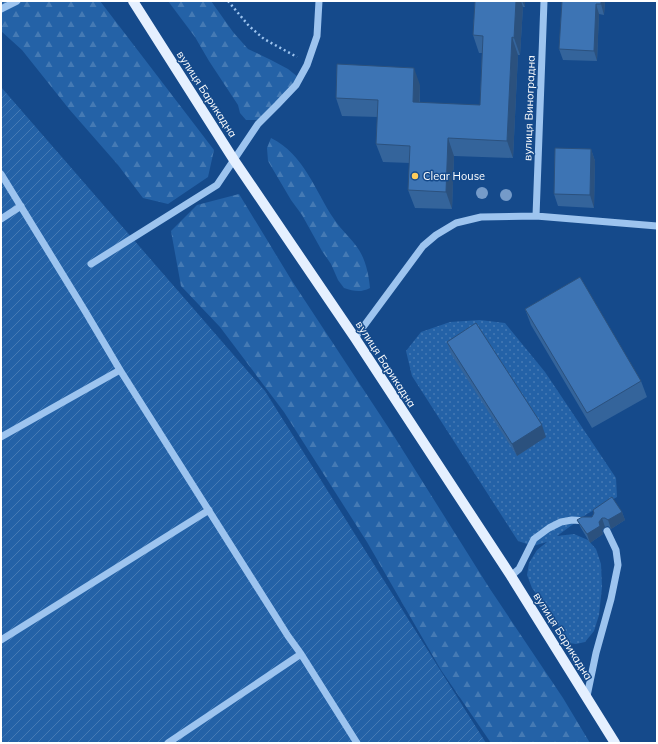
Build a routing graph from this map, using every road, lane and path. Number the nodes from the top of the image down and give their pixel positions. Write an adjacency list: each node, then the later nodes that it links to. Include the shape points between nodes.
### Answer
1 (17, 1): 6 (street)
2 (133, 1): 8 (main road, вулиця Барикадна)
3 (228, 1): 7 (path, via 264,39 294,54)
4 (319, 1): 7 (street, via 317,36)
5 (544, 1): 11 (street, вулиця Виноградна)
6 (1, 9)
7 (307, 64): 8 (street, via 296,85 258,124)
8 (234, 160): 14 (street, via 217,186); 15 (main road, вулиця Барикадна)
9 (1, 174): 10 (street)
10 (21, 206): 12 (street); 16 (street)
11 (536, 216): 13 (street); 15 (street, via 481,217 456,223 436,235 423,246)
12 (1, 219)
13 (657, 226)
14 (91, 264)
15 (355, 338): 21 (main road, вулиця Барикадна)
16 (120, 370): 17 (street); 18 (street)
17 (1, 437)
18 (209, 510): 22 (street); 23 (street)
19 (592, 521): 21 (street, via 572,520 549,528 534,539 519,569)
20 (607, 531): 24 (street, via 616,550 618,565)
21 (511, 576): 24 (main road, вулиця Барикадна)
22 (1, 640)
23 (301, 654): 25 (street); 26 (street)
24 (587, 696): 27 (main road, вулиця Барикадна)
25 (168, 743)
26 (357, 743)
27 (615, 743)

